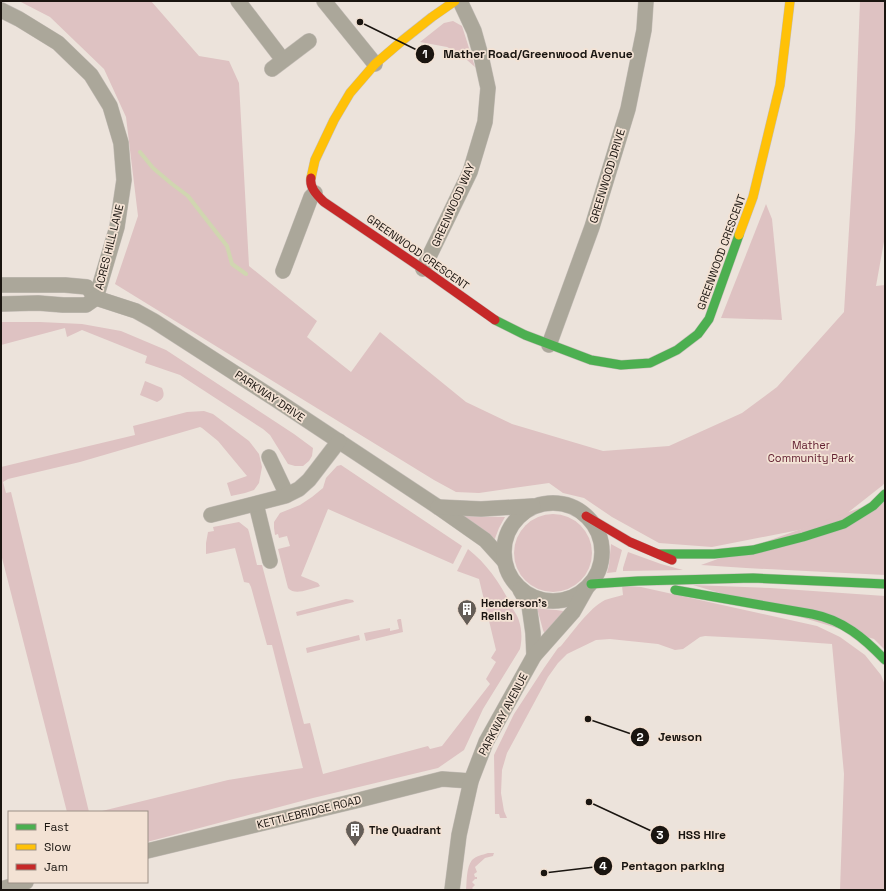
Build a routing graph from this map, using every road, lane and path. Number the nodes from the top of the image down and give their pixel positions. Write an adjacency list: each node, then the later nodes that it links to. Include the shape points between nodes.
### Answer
1 (238, 1): 8 (street, via 278,64)
2 (324, 1): 9 (street)
3 (454, 1): 9 (main road)
4 (460, 1): 11 (street, GREENWOOD WAY, via 474,31 488,88 485,122 470,172)
5 (646, 1): 16 (street, GREENWOOD DRIVE, via 644,30 628,109 592,227)
6 (790, 1): 16 (main road, GREENWOOD CRESCENT, via 780,85 753,197 710,319 698,334 678,350 650,363 621,365 591,360)
7 (1, 10): 14 (street, ACRES HILL LANE, via 19,18 58,43 91,75 110,106 121,143 124,180 117,227)
8 (309, 42)
9 (375, 64): 10 (main road, via 350,92 314,160 310,181)
10 (315, 193): 11 (main road, GREENWOOD CRESCENT, via 324,202); 12 (street, via 311,197)
11 (424, 269): 16 (main road, GREENWOOD CRESCENT, via 495,320)
12 (283, 270)
13 (1, 285): 14 (street, PARKWAY DRIVE, via 88,287)
14 (96, 298): 15 (street, via 86,305); 17 (street, PARKWAY DRIVE, via 154,321)
15 (1, 304)
16 (549, 345)
17 (339, 441): 20 (street, via 299,490); 23 (street, PARKWAY DRIVE)
18 (269, 457): 20 (street)
19 (885, 494): 26 (main road, via 873,506 844,524 795,539 752,550 714,554)
20 (287, 495): 21 (street)
21 (256, 504): 24 (street); 27 (street)
22 (535, 506): 23 (street, via 481,509); 25 (street, via 552,503 567,505); 28 (street, via 522,514 509,530 504,542)
23 (438, 507): 28 (street, PARKWAY DRIVE, via 485,540)
24 (211, 515)
25 (586, 516): 26 (main road, via 630,542); 34 (street, via 596,529 602,546 599,571)
26 (659, 554): 29 (main road)
27 (270, 561)
28 (504, 561): 35 (street, via 509,576)
29 (678, 562)
30 (715, 571): 31 (main road)
31 (753, 578): 32 (main road); 33 (main road)
32 (638, 581): 34 (main road); 37 (main road, via 650,586 768,605 834,620 873,647)
33 (885, 584)
34 (589, 586): 35 (street, via 576,596 563,601 545,601); 36 (street, PARKWAY AVENUE, via 573,612)
35 (520, 590): 36 (street, via 529,605)
36 (534, 656): 38 (street, PARKWAY AVENUE, via 490,735)
37 (885, 660)
38 (471, 782): 39 (street, KETTLEBRIDGE ROAD, via 442,779); 42 (street, PARKWAY AVENUE, via 459,835)
39 (148, 851)
40 (22, 883): 41 (street)
41 (1, 888)
42 (452, 890)

